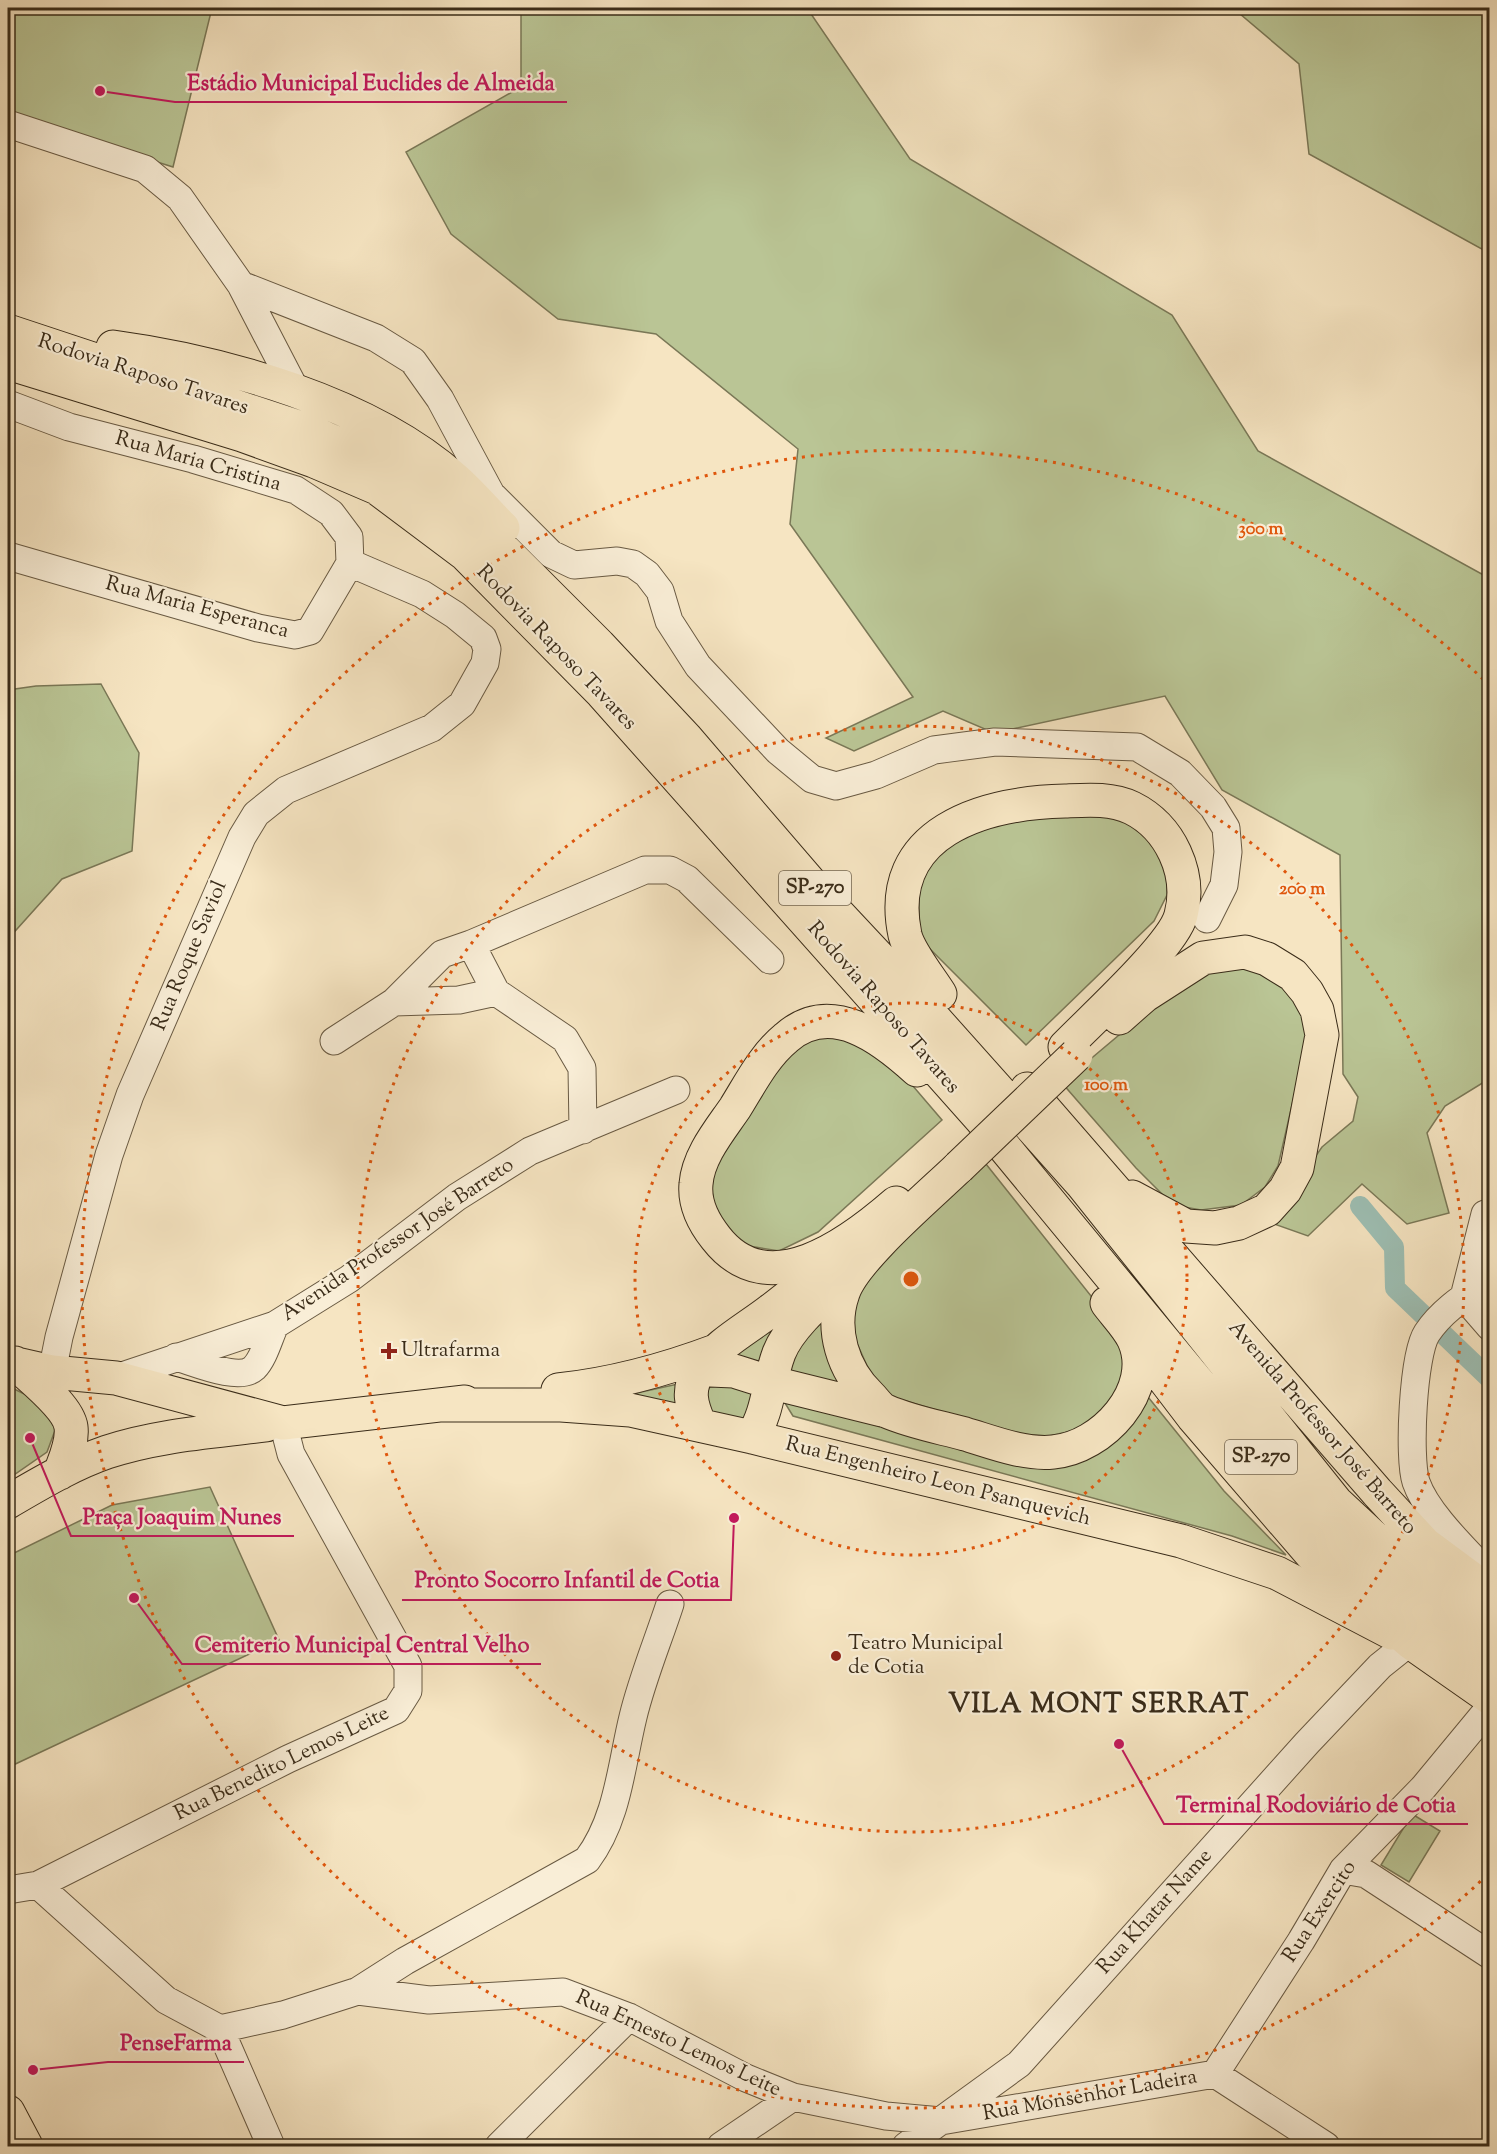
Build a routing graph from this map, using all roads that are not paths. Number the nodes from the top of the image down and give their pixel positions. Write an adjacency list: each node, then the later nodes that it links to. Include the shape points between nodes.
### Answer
1 (8, 124): 2 (street, via 145,169 180,198)
2 (241, 285): 4 (street); 10 (street, via 376,338 413,361 440,399 491,494 551,554 574,564 633,564 647,574 660,591 669,621 698,666 778,751 812,779 836,786 876,775 934,750 995,742 1137,747 1180,773 1213,807 1226,828 1224,885)
3 (10, 343): 4 (main road, via 120,348 214,365); 8 (main road, Rodovia Raposo Tavares / SP-270, via 212,396 373,459 428,492 499,545); 19 (main road, Rodovia Raposo Tavares / SP-270, via 377,488 465,554 602,693)
4 (296, 391): 8 (main road, via 401,440 454,478 573,602)
5 (8, 404): 6 (street, Rua Maria Cristina, via 69,427 296,490 330,513 349,537)
6 (351, 563): 7 (street, Rua Maria Esperanca, via 310,631 295,635); 36 (street, Rua Roque Saviol, via 422,594 455,615 483,638 487,649 485,663 462,704 432,728 286,790 256,814 242,837 130,1095 109,1155)
7 (13, 564)
8 (599, 645): 9 (main road, Rodovia Raposo Tavares / SP-270)
9 (686, 738): 14 (main road, via 813,861); 46 (main road, Rodovia Raposo Tavares / SP-270, via 826,901 1082,1184 1336,1502)
10 (1207, 920)
11 (471, 944): 12 (street, via 645,870 670,870 687,879); 13 (street); 15 (street, via 442,954)
12 (770, 960)
13 (496, 992): 15 (street, via 459,1000); 20 (street, via 565,1039 582,1068)
14 (940, 994): 17 (main road, via 906,939 901,912 911,869 935,835 964,818 1050,801 1104,800 1132,808 1165,833 1184,872 1181,916 1161,948); 22 (main road)
15 (394, 1002): 16 (street)
16 (334, 1041)
17 (1071, 1051): 21 (main road, bridge); 22 (main road, via 1179,971 1203,958 1225,953 1245,952 1293,975 1317,1010 1322,1035 1297,1168 1285,1190 1267,1210 1239,1223 1215,1228 1186,1226)
18 (676, 1090): 20 (street, Avenida Professor José Barreto)
19 (981, 1119): 23 (main road, Rodovia Raposo Tavares / SP-270); 25 (main road, via 864,1029 838,1021 813,1024 786,1037 763,1064 704,1155 696,1184 702,1220 732,1253 757,1267 785,1268 812,1261)
20 (583, 1130): 30 (street, Avenida Professor José Barreto, via 530,1152 466,1192 349,1279)
21 (953, 1162): 25 (main road); 27 (main road)
22 (1111, 1184): 26 (main road)
23 (1061, 1214): 32 (main road, via 1071,1248); 51 (main road, Rodovia Raposo Tavares / SP-270, via 1330,1537 1386,1590)
24 (1485, 1214): 29 (street)
25 (875, 1221): 34 (main road, via 796,1292)
26 (1167, 1251): 46 (main road, via 1221,1335); 47 (main road, Avenida Professor José Barreto, via 1425,1544)
27 (864, 1259): 38 (main road, via 796,1327 780,1350); 40 (main road, via 843,1291 838,1333 842,1356 856,1383)
28 (1490, 1279): 29 (street)
29 (1456, 1302): 31 (street); 47 (street, via 1426,1335 1419,1358 1413,1466 1417,1484 1444,1527)
30 (275, 1325): 33 (street, Avenida Professor José Barreto); 33 (street, via 258,1362 244,1373 233,1374)
31 (1490, 1326)
32 (1134, 1340): 40 (main road, Rua Engenheiro Leon Psanquevich, via 1139,1370 1132,1394 1115,1420 1089,1441 1053,1452 1012,1448); 50 (main road, via 1193,1417 1312,1555)
33 (176, 1357): 37 (street, Avenida Professor José Barreto)
34 (709, 1359): 38 (main road, Rua Engenheiro Leon Psanquevich); 39 (main road, Rua Engenheiro Leon Psanquevich, via 596,1386); 42 (main road, via 693,1384 690,1405)
35 (11, 1363): 36 (main road, Rua Engenheiro Leon Psanquevich); 44 (main road, via 59,1405 71,1426 69,1450)
36 (52, 1372): 37 (main road, Rua Engenheiro Leon Psanquevich)
37 (116, 1378): 41 (main road, Rua Engenheiro Leon Psanquevich)
38 (769, 1382): 40 (main road, Rua Engenheiro Leon Psanquevich); 43 (main road, via 762,1421)
39 (445, 1405): 41 (main road, Rua Engenheiro Leon Psanquevich); 42 (main road, Rua Engenheiro Leon Psanquevich, via 561,1405 630,1410)
40 (884, 1411)
41 (283, 1423): 44 (main road, via 150,1440 105,1453); 55 (street, Rua Benedito Lemos Leite, via 291,1454 408,1666 408,1691 396,1710 288,1759)
42 (700, 1425): 43 (main road, Rua Engenheiro Leon Psanquevich)
43 (752, 1437): 50 (main road, Rua Engenheiro Leon Psanquevich, via 1181,1541 1293,1580)
44 (60, 1473): 45 (main road)
45 (8, 1502)
46 (1423, 1583): 49 (main road, Rodovia Raposo Tavares / SP-270)
47 (1488, 1585)
48 (670, 1604): 58 (street, via 633,1716 612,1813 600,1842 587,1860)
49 (1490, 1631)
50 (1410, 1642): 52 (main road); 64 (street, Rua Khatar Name, via 1380,1666 1307,1743 1019,2064)
51 (1490, 1671)
52 (1490, 1698)
53 (1490, 1707): 54 (street, Rua Exercito, via 1423,1788)
54 (1343, 1870): 57 (street, via 1366,1874); 61 (street, Rua Exercito)
55 (38, 1885): 56 (street, Rua Benedito Lemos Leite); 60 (street, via 166,2000)
56 (8, 1890)
57 (1490, 1955)
58 (358, 1991): 59 (street, Rua Ernesto Lemos Leite, via 429,2000 563,1992); 60 (street, Rua Ernesto Lemos Leite, via 284,2015)
59 (629, 2017): 62 (street, Rua Ernesto Lemos Leite, via 746,2078); 67 (street)
60 (220, 2029): 66 (street)
61 (1215, 2074): 64 (street, Rua Monsenhor Ladeira); 70 (street, Rua Monsenhor Ladeira)
62 (793, 2097): 64 (street, Rua Ernesto Lemos Leite, via 886,2116); 68 (street)
63 (8, 2112): 65 (main road)
64 (941, 2121): 69 (street, Rua Khatar Name)
65 (26, 2146)
66 (271, 2146)
67 (499, 2146)
68 (721, 2146)
69 (906, 2146)
70 (1326, 2146)

